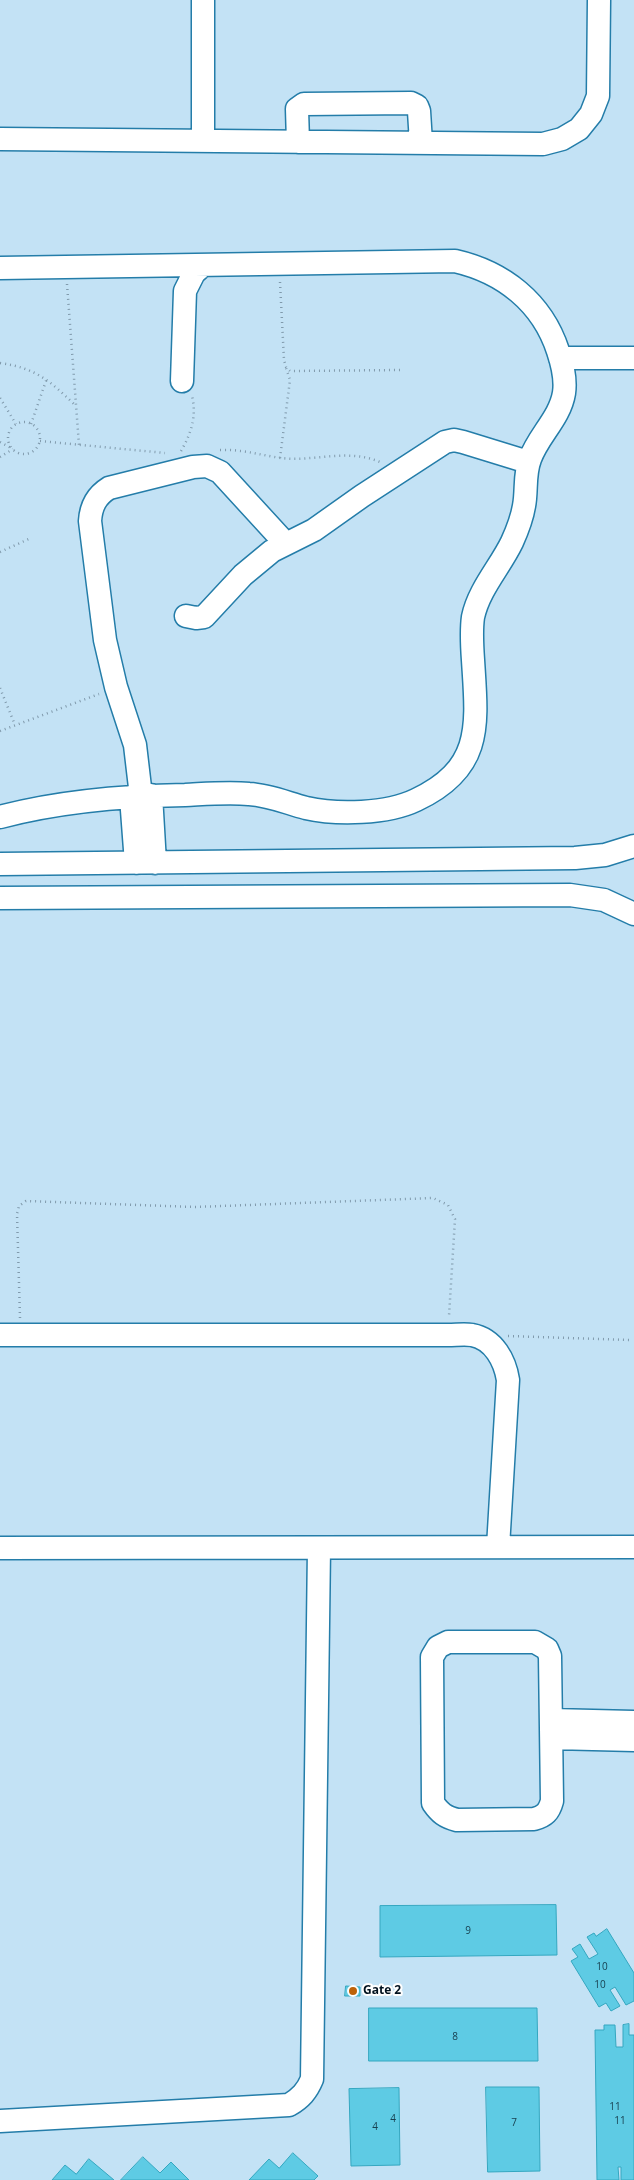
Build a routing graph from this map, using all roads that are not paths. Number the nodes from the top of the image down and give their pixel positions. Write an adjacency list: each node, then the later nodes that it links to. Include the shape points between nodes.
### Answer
1 (203, 0): 4 (street)
2 (599, 0): 6 (street, via 598,96 591,114 579,129 562,139 543,144)
3 (0, 139): 4 (street)
4 (203, 141): 5 (street)
5 (298, 142): 6 (street); 6 (street, via 297,109 304,104 411,103 420,111)
6 (420, 143)
7 (202, 266): 8 (street); 10 (street, via 194,273); 11 (street, via 454,261 471,265 502,279 528,300 548,327)
8 (160, 267): 9 (street); 10 (street)
9 (0, 268)
10 (185, 291): 13 (street)
11 (560, 358): 12 (street); 14 (street, via 564,392 558,411)
12 (634, 358)
13 (186, 387)
14 (528, 462): 15 (street, via 463,442 445,442 314,530); 17 (street, via 524,508 513,539 482,593 474,617 474,738 462,763 445,781 413,802 378,810 325,812 251,794)
15 (286, 544): 16 (street, via 256,563 204,618); 17 (street, via 220,472 207,466 108,488 95,501 90,521 105,640 137,754)
16 (186, 616)
17 (141, 796): 18 (street, via 38,807); 20 (street)
18 (0, 817)
19 (634, 846): 20 (street, via 604,855 575,858)
20 (146, 863): 21 (street)
21 (0, 864)
22 (0, 898): 23 (street, via 570,895 604,900)
23 (634, 914)
24 (10, 1335): 25 (street, via 474,1335 482,1338 495,1349 506,1371)
25 (498, 1547): 26 (street); 28 (street)
26 (634, 1547)
27 (0, 1548): 28 (street)
28 (319, 1548): 32 (street, via 312,2079 307,2091 289,2105)
29 (634, 1722): 30 (street)
30 (552, 1729): 30 (street, via 550,1656 542,1644 448,1642 434,1651 433,1803 447,1818 534,1819 543,1816 550,1810 552,1801); 31 (street)
31 (634, 1740)
32 (0, 2121)

